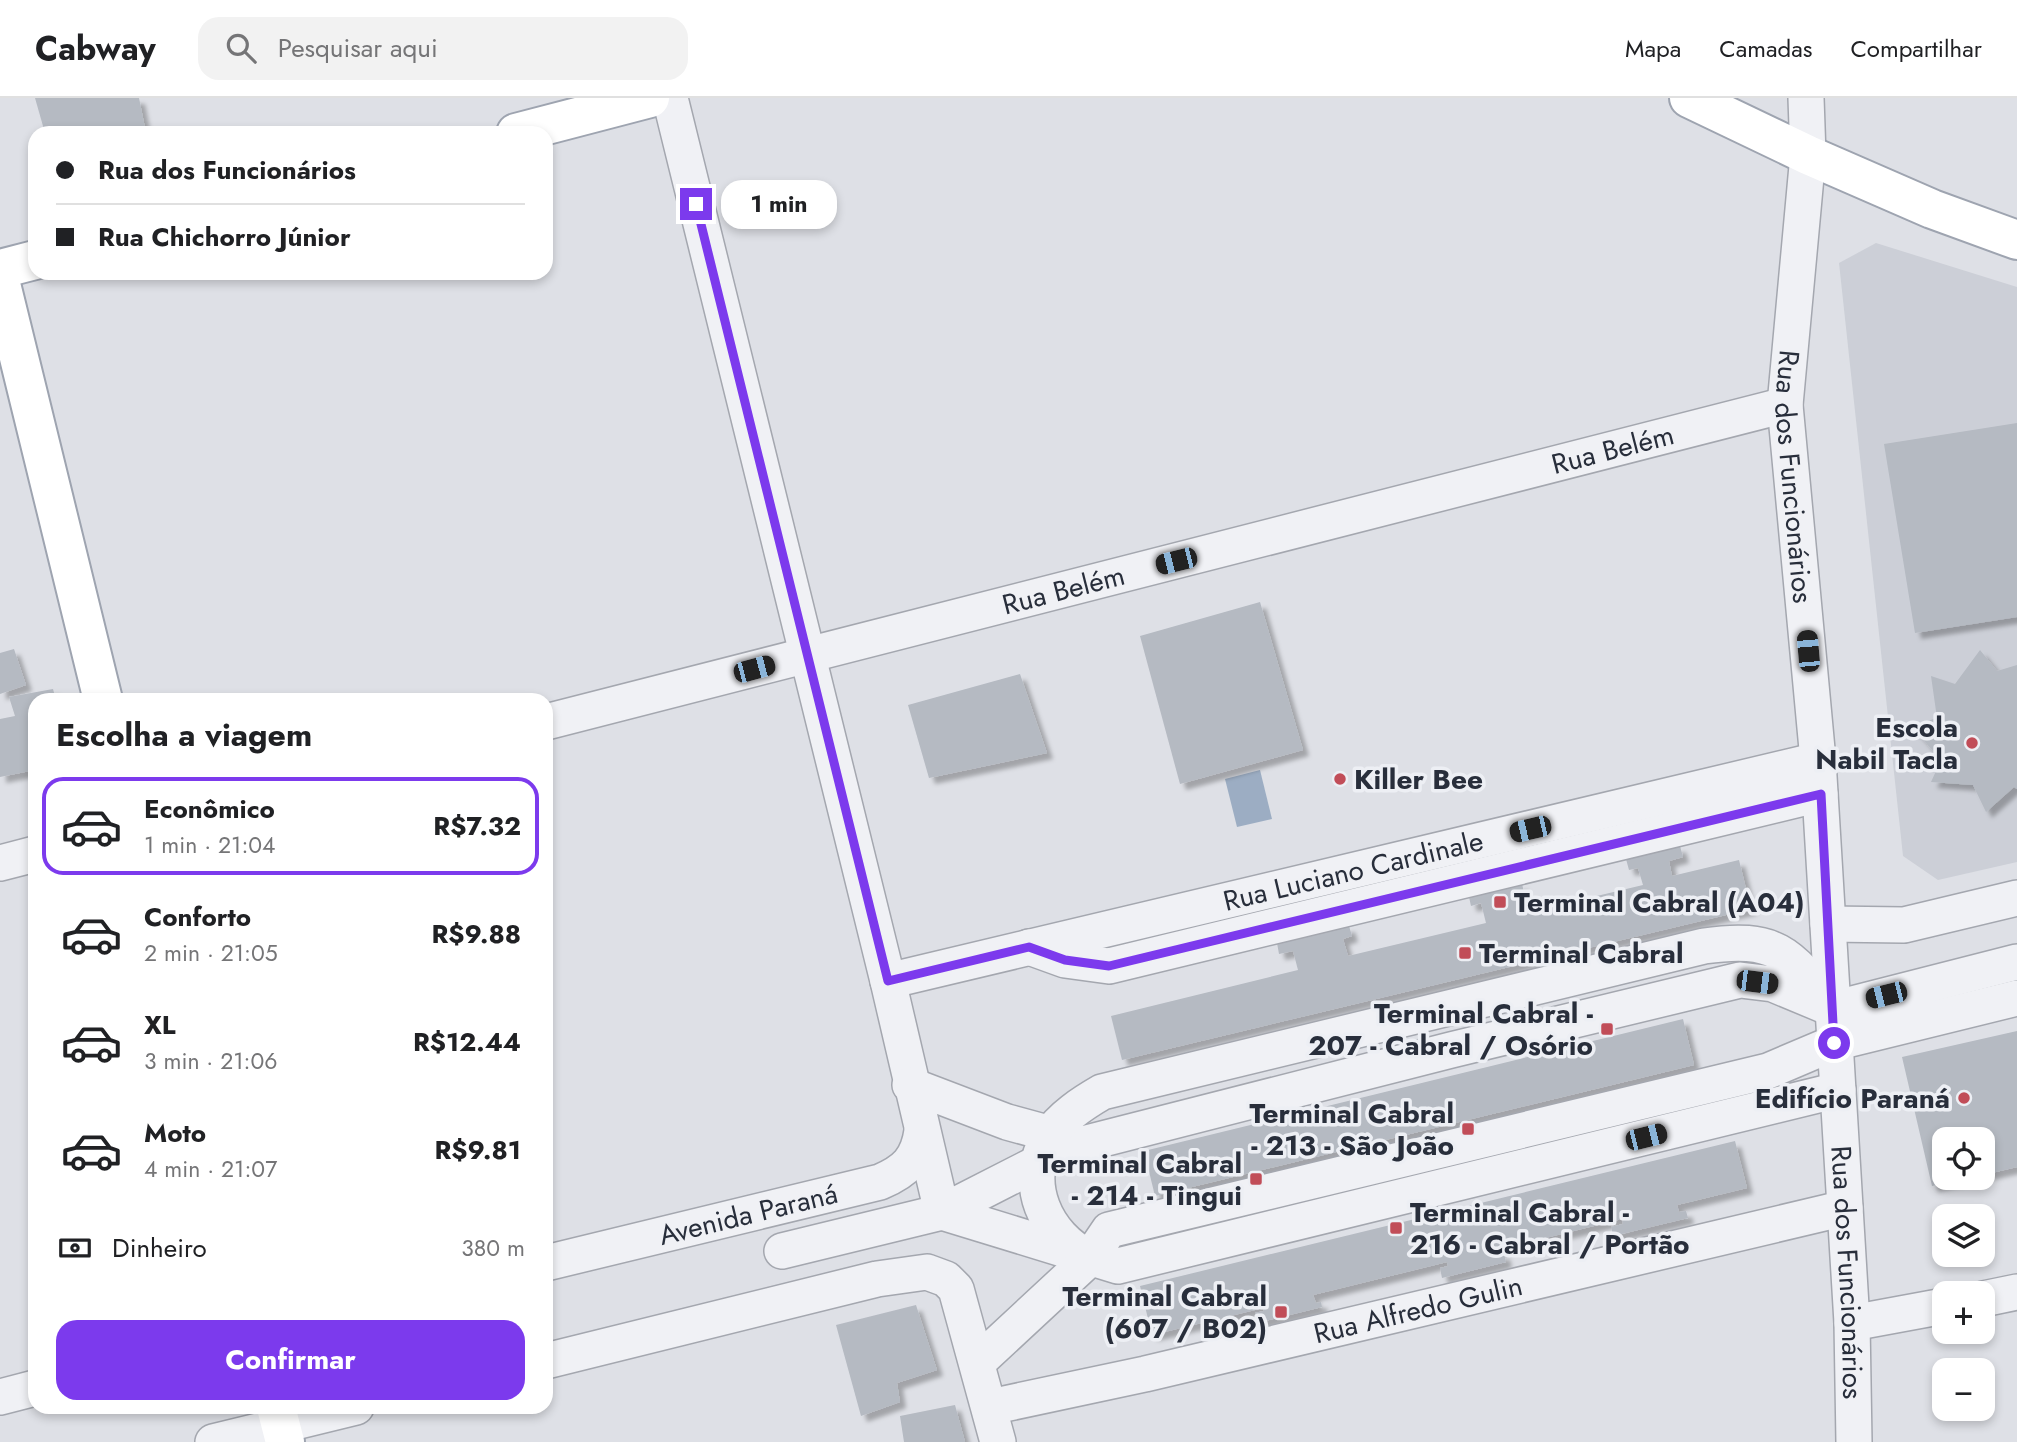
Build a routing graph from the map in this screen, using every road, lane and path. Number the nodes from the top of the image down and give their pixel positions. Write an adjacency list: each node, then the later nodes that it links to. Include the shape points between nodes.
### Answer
1 (650, 98): 5 (main road)
2 (670, 98): 12 (street)
3 (1689, 98): 6 (main road)
4 (1806, 98): 6 (street, Rua dos Funcionários)
5 (543, 126)
6 (1808, 155): 7 (main road); 11 (street, Rua dos Funcionários)
7 (2017, 240)
8 (28, 262): 9 (main road)
9 (0, 269)
10 (0, 280): 13 (main road)
11 (1785, 405): 12 (street, Rua Belém); 15 (street, Rua dos Funcionários)
12 (806, 656): 14 (street, Rua Belém); 23 (street)
13 (101, 693)
14 (553, 720)
15 (1818, 760): 16 (street, Rua dos Funcionários); 21 (street, Rua Luciano Cardinale)
16 (1821, 794): 20 (street, Rua dos Funcionários); 21 (street, via 1109,966 1065,960)
17 (28, 856): 18 (street)
18 (0, 863)
19 (2017, 898): 20 (street, via 1904,925)
20 (1828, 924): 25 (street, Rua dos Funcionários)
21 (1029, 947): 23 (street, Rua Luciano Cardinale)
22 (2017, 962): 25 (street)
23 (888, 981): 27 (street)
24 (2017, 998): 26 (street)
25 (1833, 1009): 26 (street, Rua dos Funcionários); 30 (street, via 1773,984 1740,980 1087,1143); 30 (street, via 1798,964 1768,945 1730,942 1704,946 1102,1092 1078,1106)
26 (1834, 1043): 28 (street, Rua dos Funcionários); 33 (street, via 1768,1070)
27 (910, 1086): 29 (street); 30 (street)
28 (1838, 1090): 31 (street, Rua dos Funcionários); 33 (street)
29 (922, 1131): 32 (street); 34 (street, Avenida Paraná, via 911,1164 880,1182)
30 (1044, 1149): 32 (street); 33 (street, via 1037,1187 1042,1210 1055,1232 1072,1249)
31 (1845, 1208): 39 (street, Rua dos Funcionários); 44 (street, Rua Alfredo Gulin)
32 (942, 1212): 33 (street); 35 (street, via 782,1251)
33 (1106, 1251): 41 (street)
34 (553, 1261)
35 (877, 1279): 40 (street); 41 (street, via 927,1272 946,1279 961,1300)
36 (2017, 1292): 37 (street)
37 (1995, 1297)
38 (1932, 1308): 39 (street)
39 (1852, 1323): 49 (street, Rua dos Funcionários)
40 (553, 1359)
41 (978, 1362): 44 (street)
42 (28, 1390): 43 (street)
43 (0, 1397)
44 (990, 1408): 48 (street)
45 (326, 1414): 46 (street)
46 (280, 1425): 47 (street)
47 (213, 1442)
48 (998, 1442)
49 (1854, 1442)

